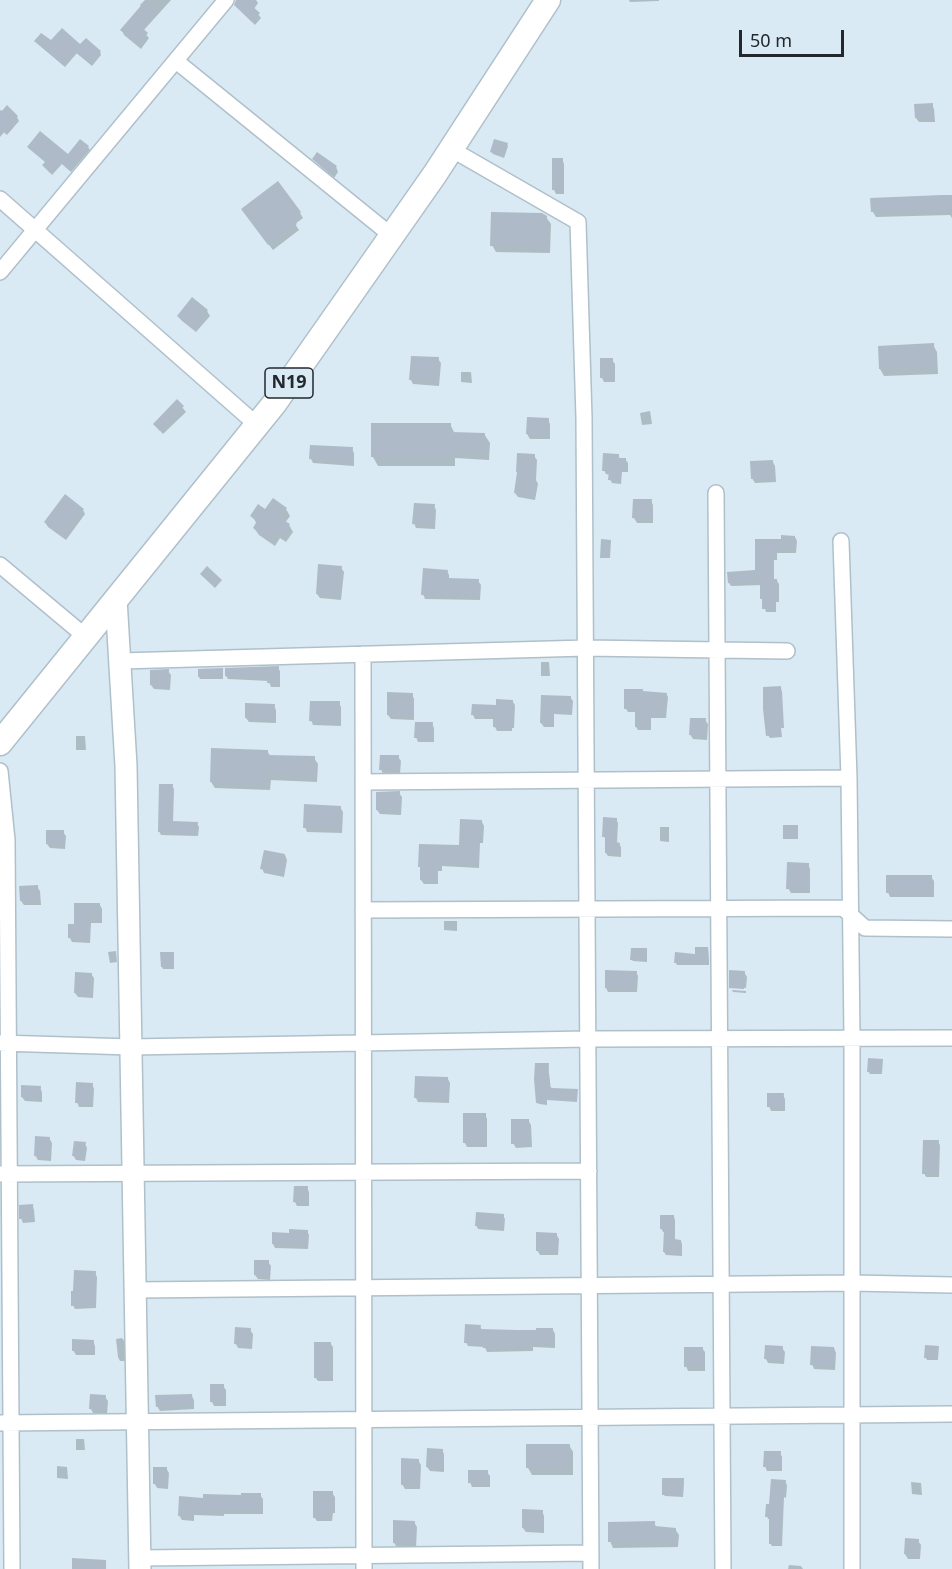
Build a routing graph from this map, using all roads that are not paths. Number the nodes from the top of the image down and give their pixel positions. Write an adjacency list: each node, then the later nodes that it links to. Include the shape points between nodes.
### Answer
1 (226, 0): 3 (street)
2 (548, 0): 4 (main road, N19)
3 (176, 60): 6 (street); 7 (street)
4 (451, 149): 7 (main road, N19); 15 (street, via 578,222)
5 (0, 200): 6 (street)
6 (35, 230): 8 (street); 9 (street)
7 (392, 236): 9 (main road, N19)
8 (0, 272)
9 (257, 425): 13 (main road, N19)
10 (716, 493): 16 (street)
11 (841, 541): 22 (street)
12 (0, 565): 14 (street)
13 (116, 599): 14 (main road, N19); 19 (street)
14 (86, 637): 20 (main road, N19)
15 (586, 648): 16 (street); 18 (street); 24 (street)
16 (717, 650): 17 (street); 23 (street)
17 (787, 651)
18 (363, 654): 19 (street); 25 (street)
19 (120, 661): 37 (street, via 126,766)
20 (0, 743)
21 (0, 771): 35 (street, via 8,840)
22 (849, 778): 23 (street); 29 (street)
23 (718, 779): 24 (street); 27 (street)
24 (586, 780): 25 (street); 26 (street)
25 (363, 782): 28 (street)
26 (587, 909): 27 (street); 28 (street); 33 (street)
27 (719, 909): 29 (street, via 843,908); 34 (street)
28 (363, 910): 36 (street)
29 (851, 916): 30 (street, via 865,928); 31 (street)
30 (952, 929)
31 (852, 1038): 32 (street); 34 (street); 42 (street)
32 (952, 1038)
33 (588, 1039): 34 (street); 36 (street); 38 (street)
34 (720, 1039): 43 (street)
35 (4, 1043): 37 (street); 40 (street)
36 (363, 1043): 37 (street); 39 (street)
37 (131, 1047): 41 (street)
38 (589, 1171): 39 (street); 45 (street)
39 (364, 1172): 41 (street); 46 (street)
40 (5, 1173): 41 (street); 54 (street)
41 (133, 1173): 47 (street)
42 (852, 1284): 43 (street); 44 (street); 49 (street)
43 (721, 1285): 45 (street); 50 (street)
44 (952, 1285)
45 (590, 1286): 46 (street); 51 (street)
46 (364, 1288): 47 (street); 52 (street)
47 (135, 1290): 53 (street)
48 (952, 1414): 49 (street)
49 (852, 1415): 50 (street); 61 (street)
50 (722, 1416): 51 (street); 60 (street)
51 (590, 1418): 52 (street); 55 (street)
52 (364, 1420): 53 (street); 56 (street)
53 (138, 1422): 54 (street); 57 (street)
54 (6, 1423): 58 (street)
55 (591, 1553): 56 (street); 59 (street)
56 (364, 1562): 57 (street)
57 (140, 1563)
58 (12, 1569)
59 (591, 1569)
60 (723, 1569)
61 (852, 1569)

